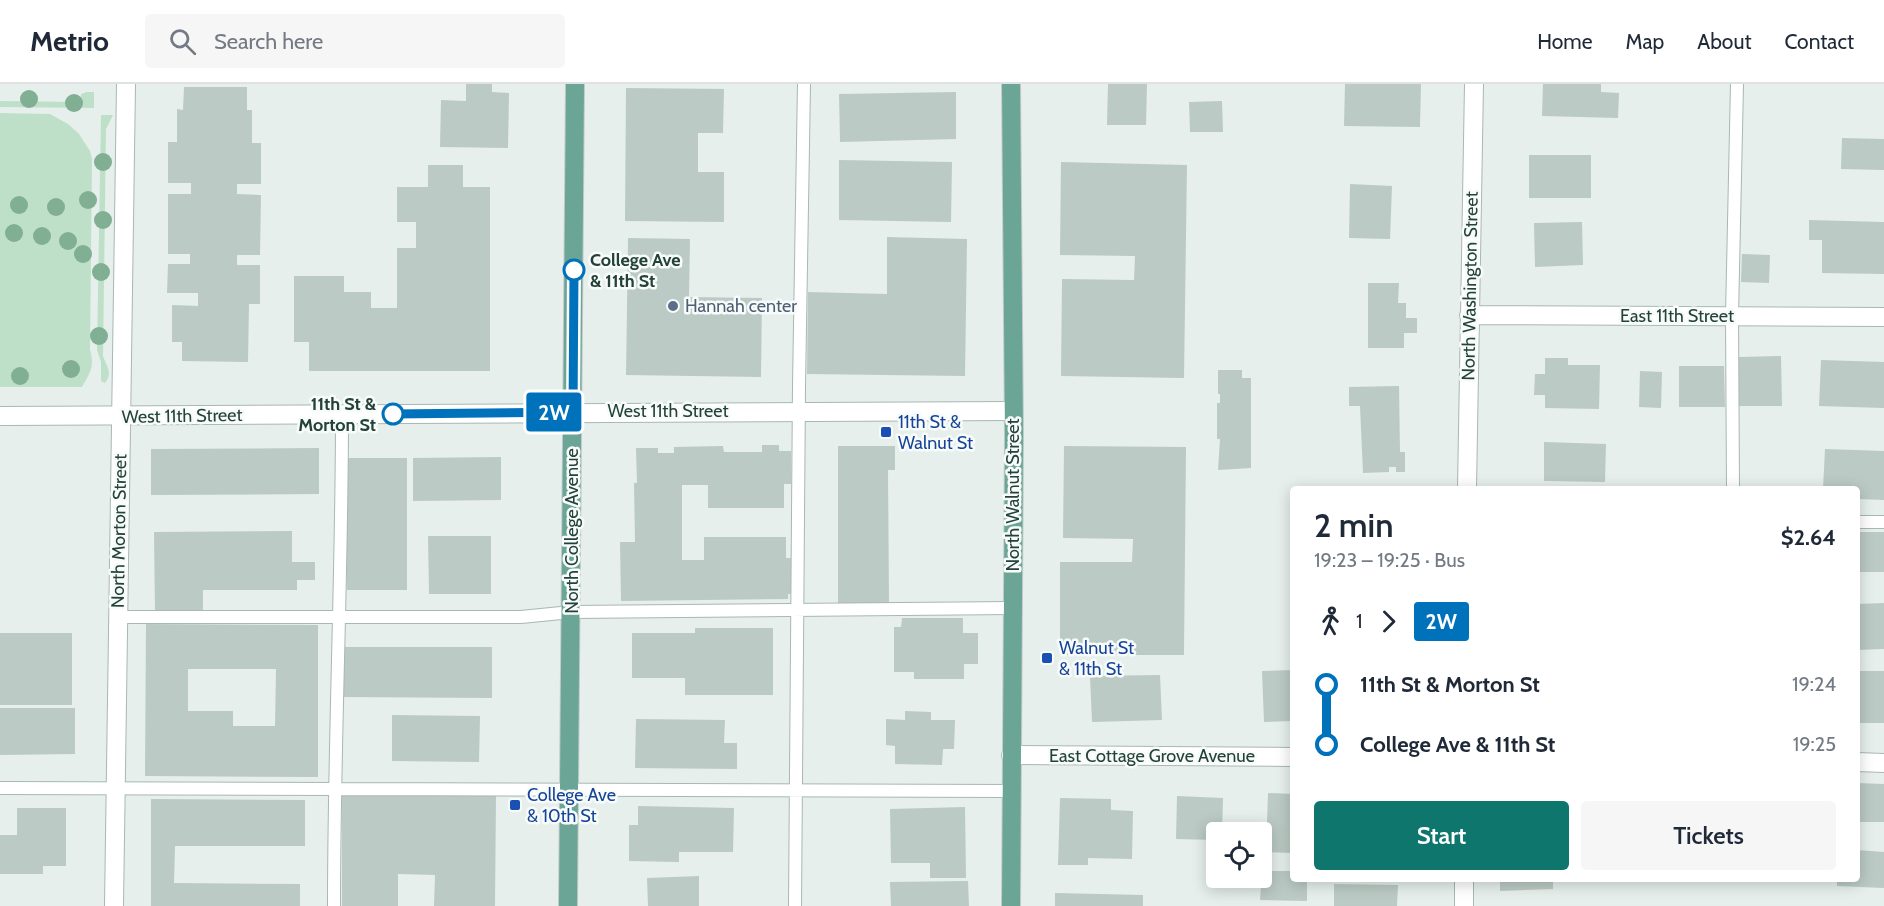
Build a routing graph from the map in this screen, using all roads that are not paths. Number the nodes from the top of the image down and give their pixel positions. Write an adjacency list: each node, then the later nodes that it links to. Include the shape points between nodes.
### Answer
1 (126, 84): 15 (street, North Morton Street)
2 (575, 84): 12 (main road, North College Avenue)
3 (804, 84): 10 (lane)
4 (1011, 84): 11 (main road, North Walnut Street)
5 (1474, 84): 7 (street, North Washington Street)
6 (1737, 84): 8 (lane)
7 (1469, 315): 8 (street, East 11th Street); 16 (street, North Washington Street)
8 (1732, 316): 9 (street, East 11th Street); 17 (lane)
9 (1884, 317)
10 (799, 411): 11 (street, West 11th Street); 12 (street, West 11th Street); 21 (lane)
11 (1012, 411): 20 (main road, North Walnut Street)
12 (573, 412): 13 (street, West 11th Street); 22 (main road, North College Avenue)
13 (342, 414): 15 (street, West 11th Street); 23 (lane)
14 (0, 416): 15 (street, West 11th Street)
15 (120, 417): 24 (street, North Morton Street)
16 (1467, 486)
17 (1733, 486)
18 (1860, 522): 19 (lane)
19 (1884, 522)
20 (1012, 608): 21 (lane); 25 (main road, North Walnut Street)
21 (798, 610): 22 (lane); 33 (lane)
22 (571, 612): 23 (lane, via 521,617); 32 (main road, North College Avenue)
23 (340, 615): 24 (lane); 31 (lane)
24 (117, 617): 30 (street, North Morton Street)
25 (1011, 755): 26 (street, East Cottage Grove Avenue); 34 (main road, North Walnut Street)
26 (1290, 757)
27 (1860, 762): 28 (street)
28 (1884, 763)
29 (0, 788): 30 (lane)
30 (115, 789): 31 (lane); 36 (street, North Morton Street)
31 (334, 790): 32 (lane); 37 (lane)
32 (569, 790): 33 (lane); 38 (main road, North College Avenue)
33 (796, 790): 34 (lane); 39 (lane)
34 (1011, 791): 40 (main road, North Walnut Street)
35 (1464, 882): 41 (street)
36 (114, 906)
37 (334, 906)
38 (568, 906)
39 (795, 906)
40 (1011, 906)
41 (1464, 906)

